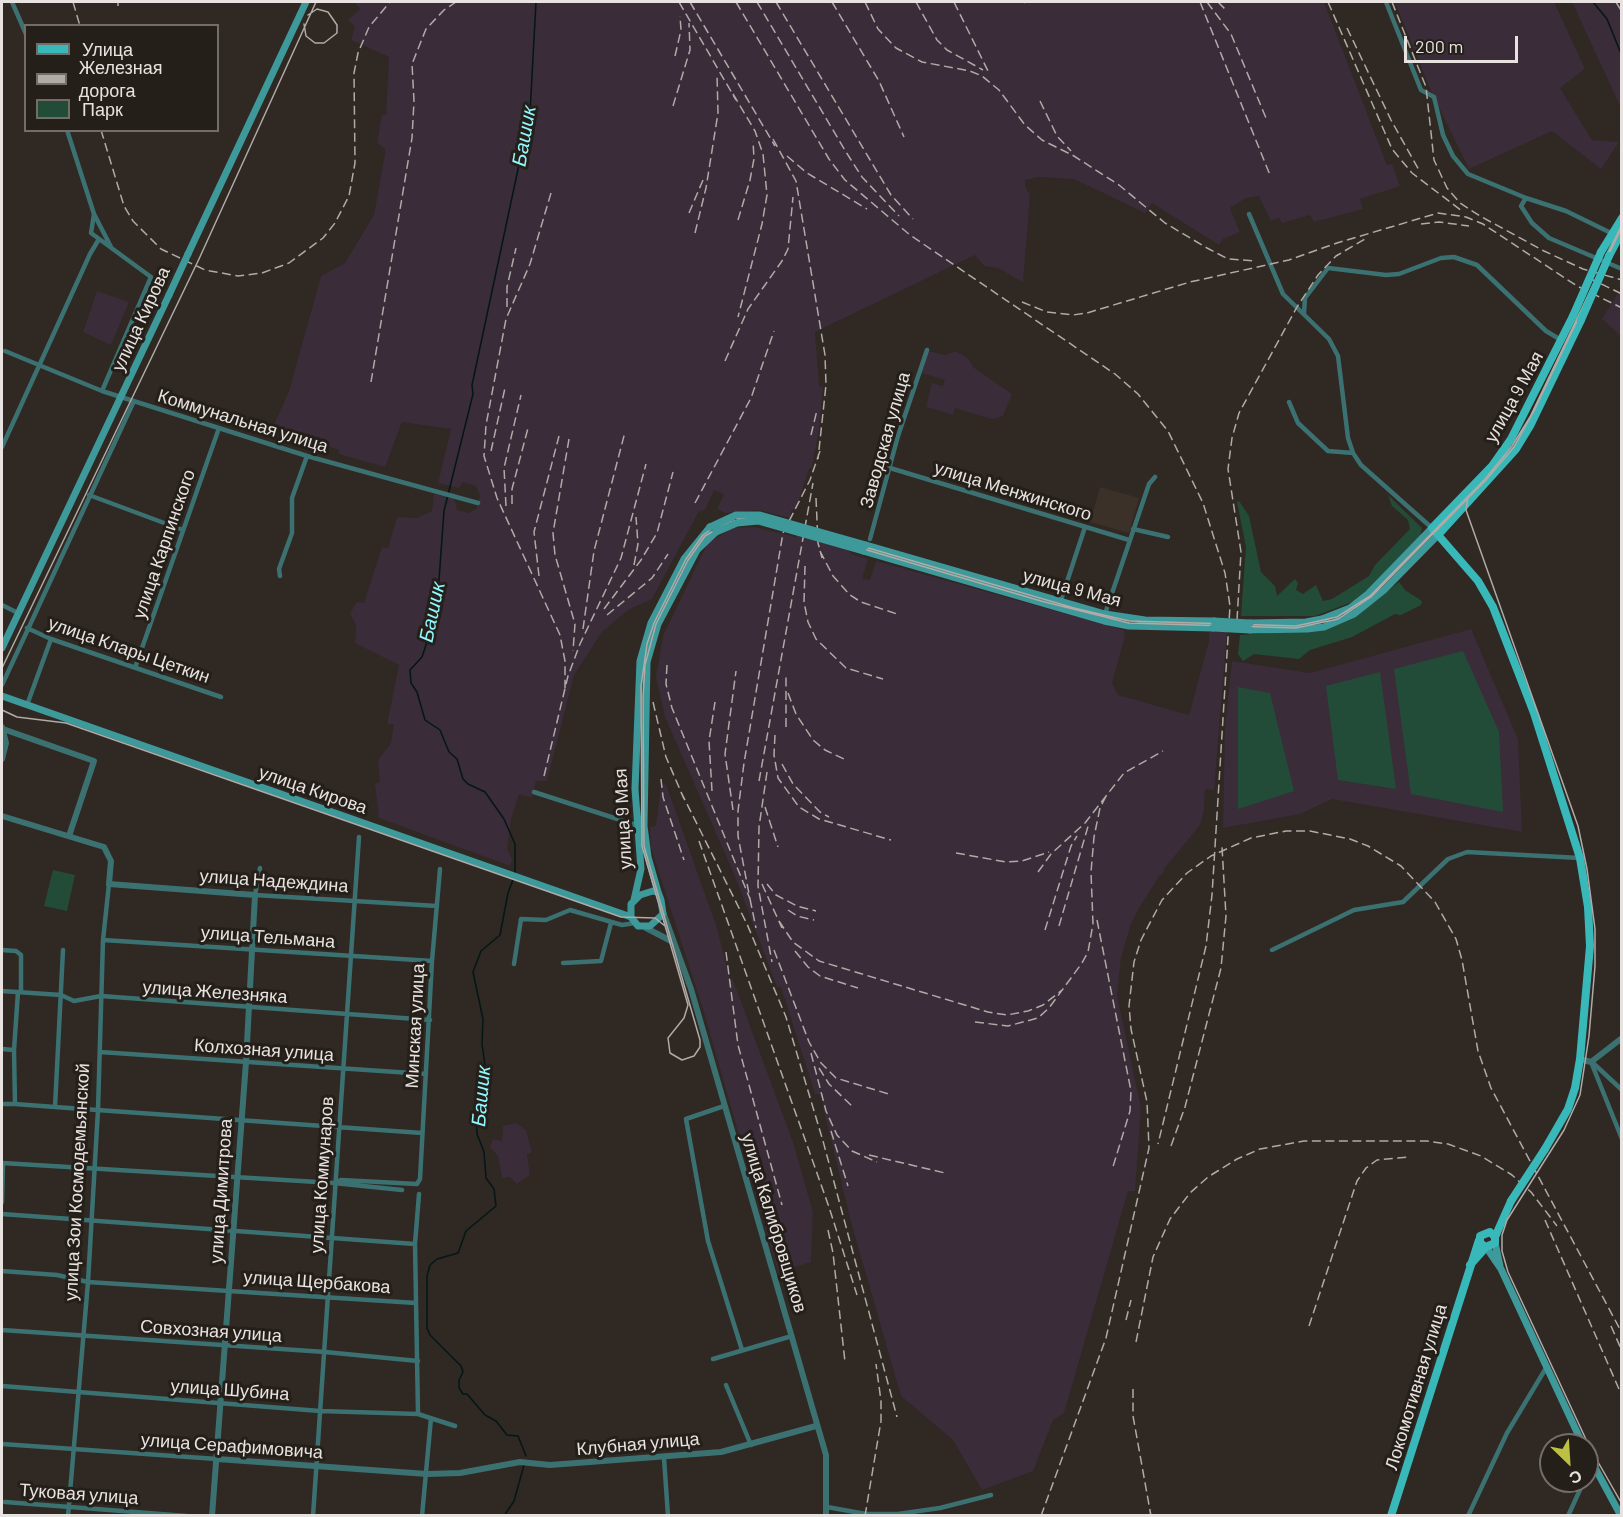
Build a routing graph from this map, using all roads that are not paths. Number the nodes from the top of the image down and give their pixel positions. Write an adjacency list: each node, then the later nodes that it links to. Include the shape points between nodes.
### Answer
1 (12, 2): 4 (street)
2 (306, 2): 22 (main road, улица Кирова, bridge)
3 (1386, 2): 6 (street, via 1421,90 1434,97 1443,135 1453,156 1468,174)
4 (24, 29)
5 (68, 132): 7 (street)
6 (1526, 198): 11 (street, via 1566,211); 15 (street, via 1521,206 1549,238)
7 (94, 214): 12 (street, via 91,233); 13 (street)
8 (1249, 214): 16 (street, via 1283,294)
9 (1622, 218): 11 (main road, улица 9 Мая)
10 (1622, 231): 14 (main road, улица 9 Мая)
11 (1611, 233): 14 (main road, улица 9 Мая)
12 (99, 239): 13 (street); 20 (street)
13 (111, 248): 21 (street, via 151,277)
14 (1605, 254): 17 (main road, улица 9 Мая, bridge); 37 (main road, улица 9 Мая, bridge, via 1581,320 1516,449)
15 (1622, 269)
16 (1305, 313): 17 (street, via 1305,298 1328,268 1399,274 1454,257 1477,265 1546,331); 27 (street, via 1329,339 1338,356)
17 (1561, 340): 37 (main road, улица 9 Мая, via 1511,439)
18 (927, 350): 29 (street, Заводская улица)
19 (5, 351): 20 (street, Коммунальная улица)
20 (40, 365): 21 (street, Коммунальная улица); 26 (street)
21 (102, 391): 22 (street, Коммунальная улица)
22 (120, 397): 23 (street, Коммунальная улица); 44 (main road, улица Кирова)
23 (134, 401): 25 (street, Коммунальная улица); 31 (street)
24 (1290, 402): 27 (street, via 1298,423 1328,451)
25 (219, 428): 28 (street, Коммунальная улица); 36 (street, улица Карпинского)
26 (2, 447)
27 (1353, 453): 37 (street, via 1361,465)
28 (307, 456): 32 (street, Коммунальная улица); 41 (street, via 292,498 292,533)
29 (890, 468): 33 (street, улица Менжинского); 40 (street, Заводская улица)
30 (1155, 477): 35 (street)
31 (89, 495): 36 (street); 47 (street)
32 (478, 503)
33 (1085, 527): 39 (street, улица Менжинского); 43 (street)
34 (713, 529): 40 (main road, улица 9 Мая, bridge, via 758,521); 59 (main road, улица 9 Мая, via 684,559 644,644 638,679); 60 (main road, улица 9 Мая, via 697,550 651,645)
35 (1133, 529): 38 (street); 39 (street)
36 (183, 530): 50 (street, улица Карпинского)
37 (1435, 532): 46 (main road, улица 9 Мая, bridge, via 1350,608 1306,622); 63 (main road, via 1478,581 1493,607 1534,713)
38 (1168, 537)
39 (1130, 540): 45 (street)
40 (867, 545): 43 (main road, улица 9 Мая)
41 (280, 576)
42 (2, 605): 44 (street)
43 (1059, 605): 45 (main road, улица 9 Мая); 46 (main road, улица 9 Мая, via 1129,626)
44 (18, 613): 49 (main road, улица Кирова)
45 (1105, 614): 46 (main road, улица 9 Мая)
46 (1213, 625)
47 (27, 628): 48 (street, улица Клары Цеткин); 51 (street)
48 (51, 639): 50 (street, улица Клары Цеткин); 54 (street)
49 (2, 648)
50 (135, 668): 53 (street, улица Клары Цеткин)
51 (2, 685)
52 (2, 696): 54 (main road, улица Кирова)
53 (221, 697)
54 (27, 705): 72 (main road, улица Кирова)
55 (3, 731): 56 (street); 61 (street, via 94,761)
56 (2, 759)
57 (534, 792): 59 (street)
58 (2, 816): 61 (street)
59 (636, 825): 60 (street); 70 (main road, улица 9 Мая, via 642,869)
60 (644, 826): 67 (main road, улица 9 Мая)
61 (69, 836): 66 (street, улица Зои Космодемьянской, via 108,851)
62 (359, 837): 69 (street, улица Коммунаров)
63 (1580, 858): 82 (street, via 1467,852 1448,860 1403,902 1354,910); 98 (main road, via 1590,946)
64 (260, 868): 68 (street, улица Димитрова)
65 (440, 869): 71 (street, Минская улица)
66 (109, 884): 68 (street, улица Надеждина); 77 (street, улица Зои Космодемьянской)
67 (658, 892): 70 (main road, via 647,892); 73 (main road)
68 (255, 895): 69 (street, улица Надеждина); 79 (street, улица Димитрова)
69 (355, 901): 71 (street, улица Надеждина); 83 (street, улица Коммунаров)
70 (633, 902): 72 (main road); 74 (main road)
71 (437, 906): 84 (street, Минская улица)
72 (616, 911): 74 (main road, улица Кирова)
73 (663, 912): 76 (main road); 78 (street, улица Калибровщиков)
74 (633, 920): 75 (street, via 622,925); 76 (main road, улица Кирова)
75 (611, 923): 85 (street, via 601,961); 86 (street, via 570,910 546,920 521,920)
76 (646, 928): 78 (street)
77 (103, 940): 79 (street, улица Тельмана); 90 (street, улица Зои Космодемьянской)
78 (673, 942): 106 (street, улица Калибровщиков, via 691,989)
79 (252, 949): 83 (street, улица Тельмана); 91 (street, улица Димитрова)
80 (2, 950): 88 (street, via 21,955)
81 (63, 950): 89 (street)
82 (1272, 950)
83 (351, 956): 84 (street, улица Тельмана); 92 (street, улица Коммунаров)
84 (432, 961): 93 (street, Минская улица)
85 (563, 963)
86 (514, 964)
87 (2, 991): 88 (street, улица Железняка)
88 (20, 992): 89 (street, улица Железняка); 96 (street)
89 (61, 995): 90 (street, улица Железняка, via 82,1002); 107 (street)
90 (101, 996): 91 (street, улица Железняка); 97 (street, улица Зои Космодемьянской)
91 (249, 1009): 92 (street, улица Железняка); 99 (street, улица Димитрова)
92 (348, 1015): 93 (street, улица Железняка); 101 (street, улица Коммунаров)
93 (430, 1020): 102 (street, Минская улица)
94 (1622, 1038): 100 (street)
95 (2, 1049): 96 (street)
96 (15, 1050): 105 (street)
97 (100, 1052): 99 (street, Колхозная улица); 108 (street, улица Зои Космодемьянской)
98 (1580, 1059): 100 (street); 120 (main road, bridge, via 1568,1109)
99 (246, 1062): 101 (street, Колхозная улица); 109 (street, улица Димитрова)
100 (1591, 1062): 103 (street); 112 (street)
101 (344, 1069): 102 (street, Колхозная улица); 110 (street, улица Коммунаров)
102 (426, 1074): 111 (street, Минская улица)
103 (1622, 1090)
104 (2, 1104): 105 (street)
105 (15, 1104): 107 (street)
106 (724, 1106): 140 (street, улица Калибровщиков); 142 (street, via 686,1119 708,1241)
107 (55, 1107): 108 (street)
108 (98, 1110): 109 (street); 114 (street, улица Зои Космодемьянской)
109 (241, 1120): 110 (street); 115 (street, улица Димитрова)
110 (339, 1126): 111 (street); 116 (street, улица Коммунаров)
111 (422, 1133): 117 (street, Минская улица, via 420,1179 417,1184)
112 (1622, 1139)
113 (2, 1163): 114 (street); 121 (street)
114 (94, 1169): 115 (street); 123 (street, улица Зои Космодемьянской)
115 (238, 1178): 116 (street); 125 (street, улица Димитрова)
116 (334, 1183): 117 (street, via 341,1180); 126 (street, улица Коммунаров)
117 (391, 1186): 118 (street)
118 (402, 1190)
119 (419, 1194): 129 (street)
120 (1511, 1200): 124 (main road, Локомотивная улица); 128 (main road)
121 (2, 1202)
122 (2, 1214): 123 (street)
123 (91, 1221): 125 (street); 134 (street, улица Зои Космодемьянской)
124 (1486, 1231): 127 (main road, Локомотивная улица); 128 (main road)
125 (232, 1233): 126 (street); 135 (street, улица Димитрова)
126 (331, 1239): 129 (street); 136 (street, улица Коммунаров)
127 (1479, 1240): 130 (main road); 131 (main road, Локомотивная улица)
128 (1495, 1240): 130 (main road); 132 (main road)
129 (415, 1244): 137 (street)
130 (1486, 1247): 131 (main road); 132 (main road)
131 (1469, 1266): 178 (main road, Локомотивная улица)
132 (1500, 1269): 146 (main road)
133 (2, 1271): 134 (street, улица Щербакова, via 57,1275)
134 (88, 1282): 135 (street, улица Щербакова); 139 (street, улица Зои Космодемьянской)
135 (229, 1290): 136 (street, улица Щербакова); 141 (street, улица Димитрова)
136 (327, 1296): 137 (street, улица Щербакова); 143 (street, улица Коммунаров)
137 (416, 1303): 145 (street)
138 (2, 1330): 139 (street, Совхозная улица)
139 (83, 1336): 141 (street, Совхозная улица); 149 (street, улица Зои Космодемьянской)
140 (792, 1336): 142 (street); 155 (street, улица Калибровщиков)
141 (225, 1347): 143 (street, Совхозная улица); 150 (street, улица Димитрова)
142 (742, 1350): 144 (street)
143 (325, 1352): 145 (street, Совхозная улица); 151 (street, улица Коммунаров)
144 (713, 1359)
145 (418, 1361): 152 (street)
146 (1546, 1368): 156 (main road); 179 (street, via 1507,1433)
147 (726, 1385): 158 (street)
148 (2, 1386): 149 (street, улица Шубина)
149 (80, 1391): 150 (street, улица Шубина); 159 (street, улица Зои Космодемьянской)
150 (221, 1404): 151 (street, улица Шубина); 161 (street, улица Димитрова)
151 (320, 1411): 152 (street, улица Шубина); 162 (street, улица Коммунаров)
152 (418, 1414): 153 (street, улица Шубина)
153 (431, 1418): 154 (street, улица Шубина); 164 (street)
154 (455, 1426)
155 (816, 1426): 158 (street, Клубная улица); 170 (street, улица Калибровщиков, via 825,1455)
156 (1577, 1433)
157 (2, 1444): 159 (street, улица Серафимовича)
158 (751, 1444): 160 (street, Клубная улица)
159 (74, 1449): 161 (street, улица Серафимовича); 169 (street, улица Зои Космодемьянской)
160 (664, 1458): 163 (street, Клубная улица, via 550,1465 520,1462); 176 (street)
161 (217, 1460): 162 (street, улица Серафимовича); 173 (street, улица Димитрова)
162 (316, 1467): 164 (street, улица Серафимовича); 174 (street, улица Коммунаров)
163 (460, 1473): 164 (street, улица Серафимовича)
164 (427, 1474): 175 (street)
165 (1599, 1476): 181 (main road)
166 (1578, 1493): 180 (street)
167 (991, 1495): 170 (street, via 898,1514 866,1514)
168 (5, 1502): 169 (street, Туковая улица)
169 (69, 1507): 171 (street, улица Зои Космодемьянской); 172 (street, Туковая улица)
170 (827, 1507): 177 (street, улица Калибровщиков)
171 (68, 1515)
172 (187, 1515)
173 (212, 1515)
174 (314, 1515)
175 (422, 1515)
176 (668, 1515)
177 (826, 1515)
178 (1392, 1515)
179 (1468, 1515)
180 (1568, 1515)
181 (1621, 1515)

